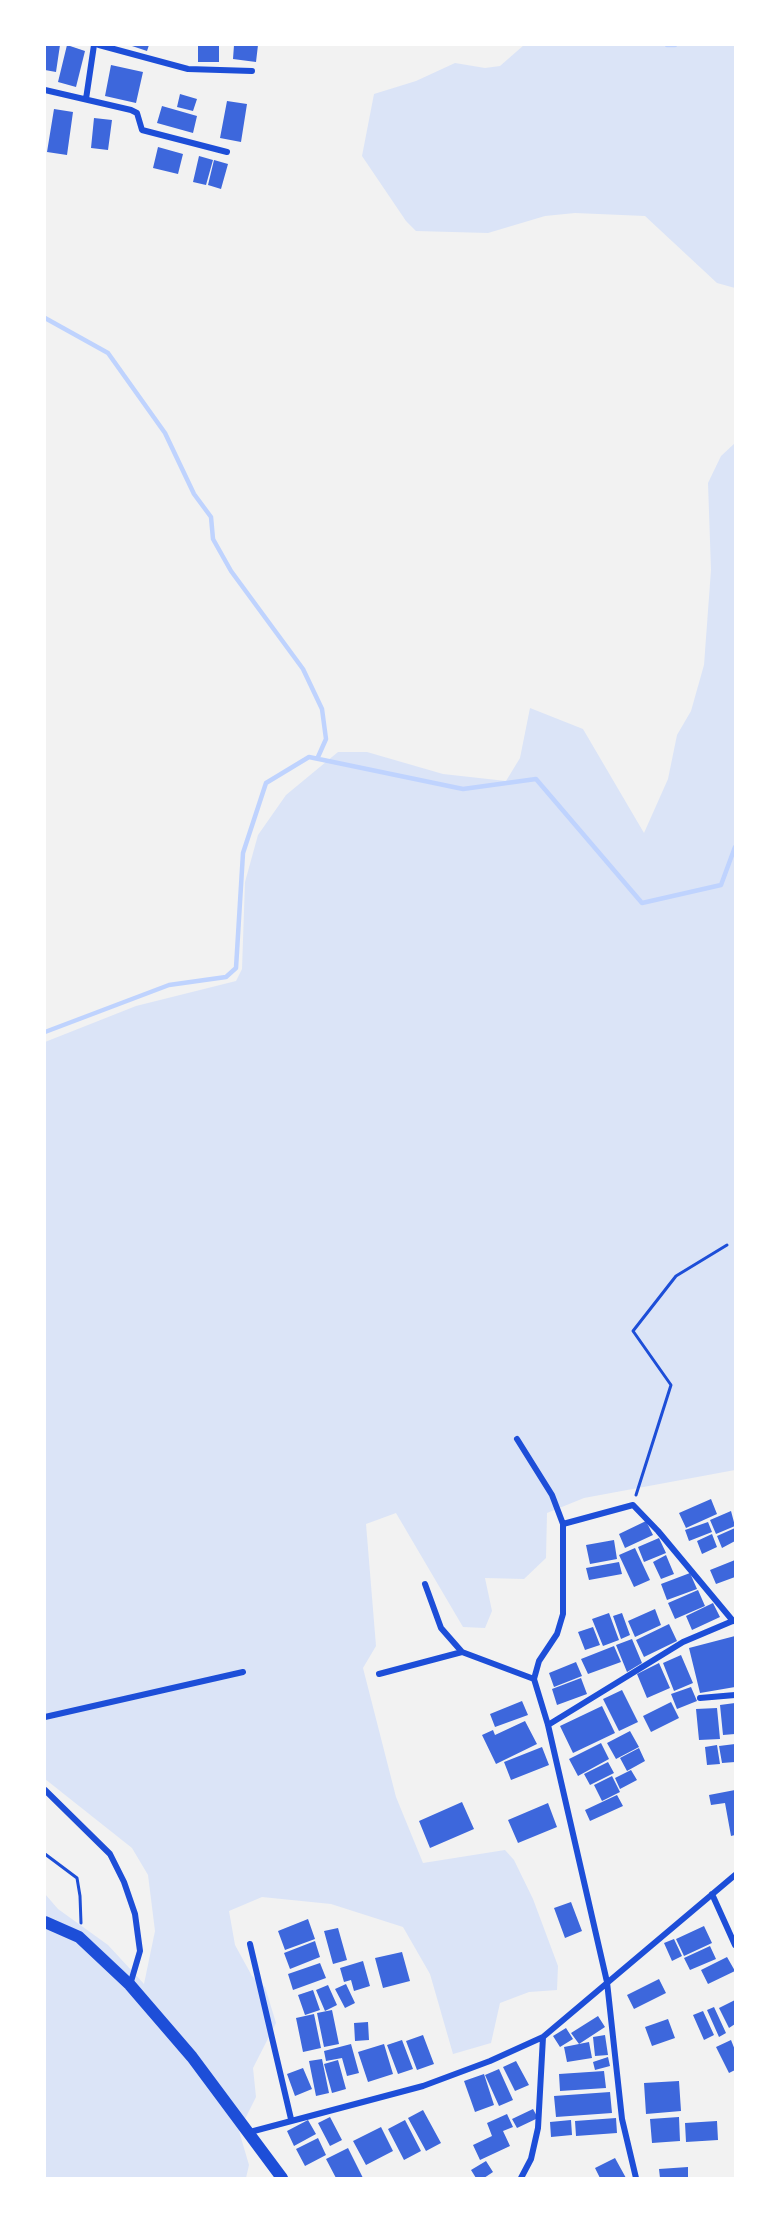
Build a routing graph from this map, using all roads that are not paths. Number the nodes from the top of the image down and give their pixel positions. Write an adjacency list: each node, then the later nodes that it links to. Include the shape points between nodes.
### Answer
1 (97, 45): 2 (street, via 188,69); 4 (street)
2 (252, 71)
3 (45, 90): 4 (street)
4 (86, 99): 5 (street, via 137,113 142,130)
5 (227, 152)
6 (517, 1439): 7 (street, via 552,1495)
7 (563, 1524): 9 (street, via 633,1505); 13 (street, via 563,1614)
8 (425, 1584): 10 (street, via 441,1628)
9 (734, 1621): 17 (street, via 683,1642)
10 (462, 1652): 12 (street); 13 (street)
11 (243, 1672): 16 (street)
12 (380, 1674)
13 (534, 1679): 17 (street)
14 (735, 1695): 15 (street)
15 (700, 1698)
16 (45, 1717)
17 (548, 1725): 24 (street)
18 (45, 1790): 25 (street, via 110,1854 124,1882 135,1914 140,1951)
19 (735, 1875): 20 (street)
20 (712, 1894): 23 (street); 24 (street)
21 (45, 1922): 25 (main road, via 79,1937)
22 (250, 1944): 27 (street)
23 (735, 1945)
24 (607, 1982): 26 (street); 31 (street, via 622,2119)
25 (130, 1985): 28 (main road)
26 (543, 2037): 27 (street, via 423,2086); 30 (street, via 538,2128 531,2159)
27 (291, 2119): 28 (street)
28 (250, 2132): 29 (main road)
29 (282, 2178)
30 (521, 2178)
31 (636, 2178)

